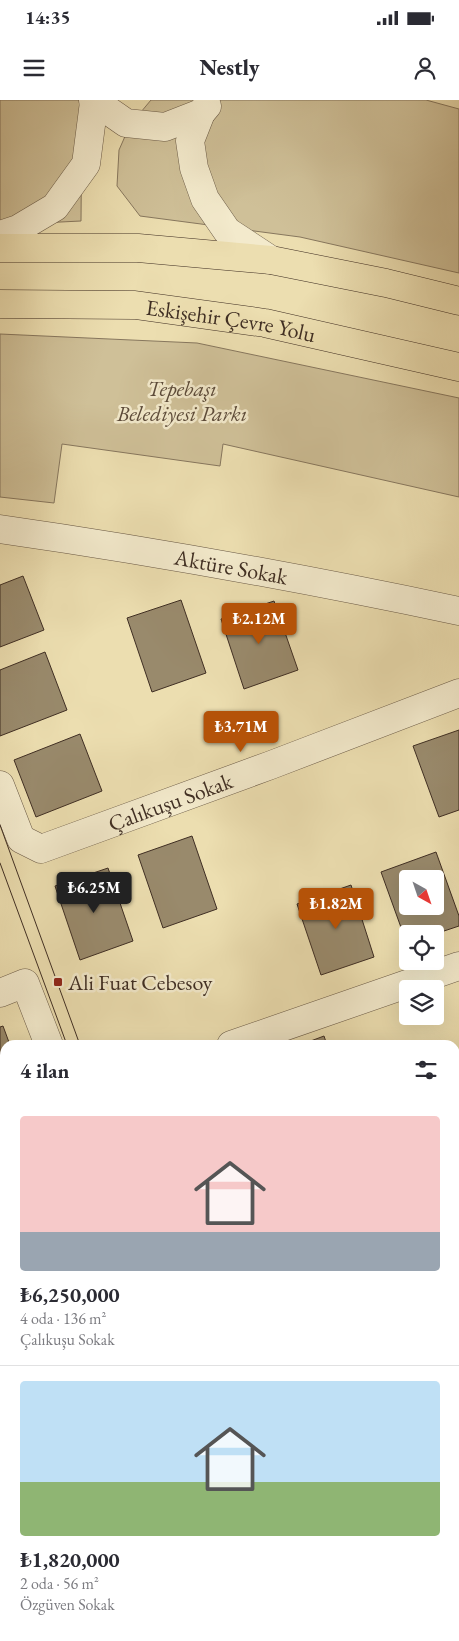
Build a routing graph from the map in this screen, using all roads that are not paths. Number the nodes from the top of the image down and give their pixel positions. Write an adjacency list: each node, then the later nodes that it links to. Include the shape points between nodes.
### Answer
1 (94, 101): 2 (street, via 126,123 165,127); 3 (street, via 86,164 55,207 18,229)
2 (207, 107): 5 (street, via 190,140 194,168 205,199 227,231)
3 (0, 235)
4 (0, 248): 5 (highway, via 138,248)
5 (271, 260): 6 (highway)
6 (459, 300)
7 (0, 304): 8 (highway, Eskişehir Çevre Yolu, via 135,305 265,323)
8 (459, 367)
9 (0, 530): 10 (street, Aktüre Sokak, via 84,541)
10 (459, 611)
11 (459, 693): 12 (street, Çalıkuşu Sokak, via 41,849 21,839)
12 (0, 785)
13 (459, 966): 16 (street)
14 (0, 993): 15 (street, via 25,983)
15 (47, 1040)
16 (245, 1040)

